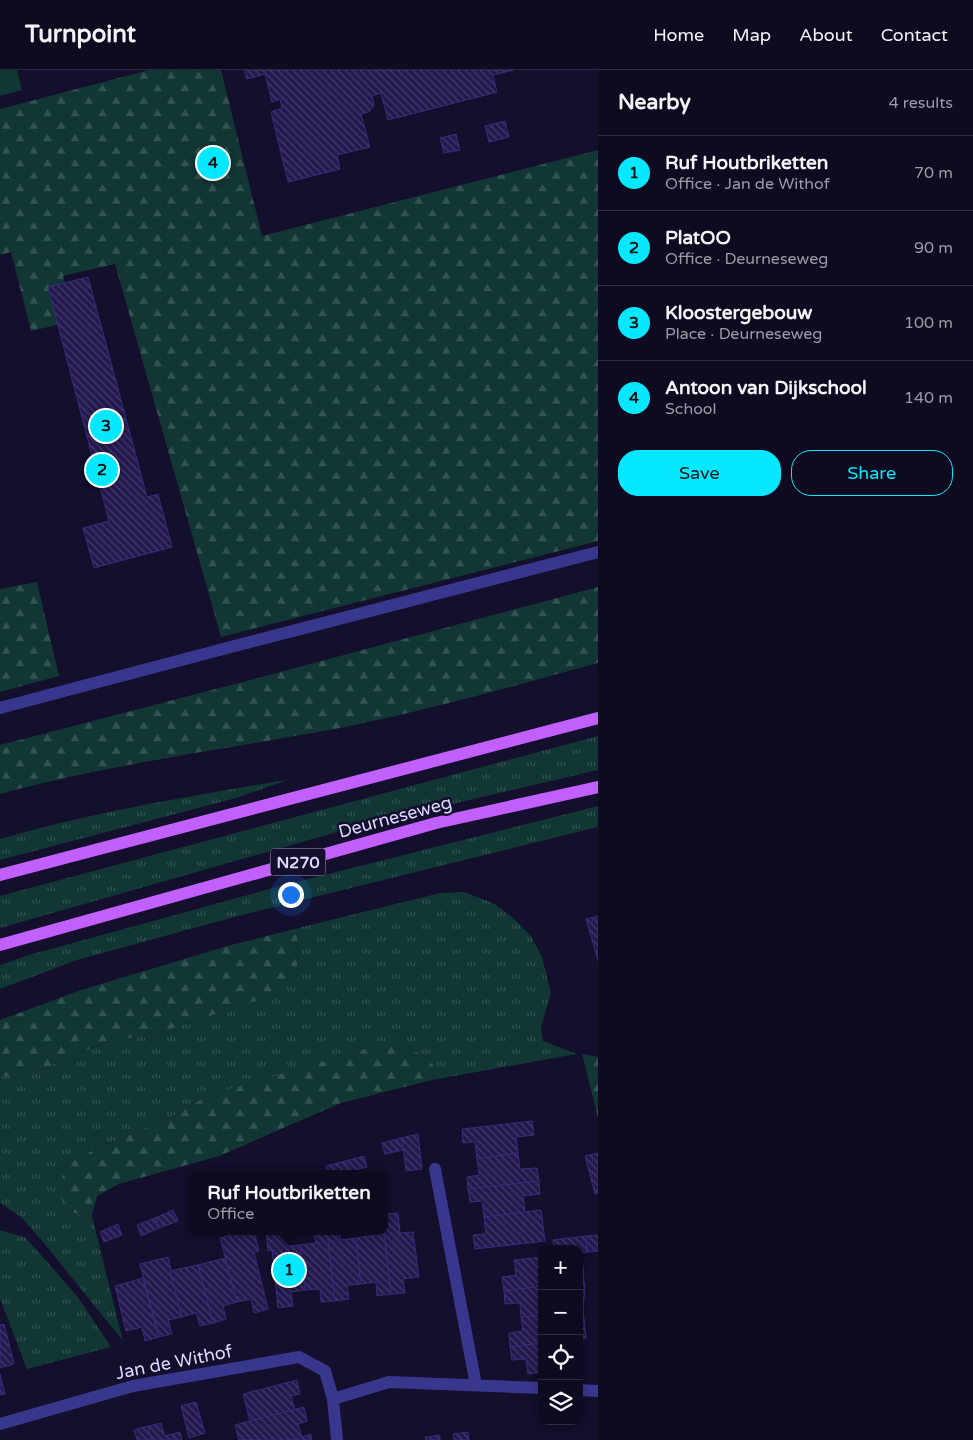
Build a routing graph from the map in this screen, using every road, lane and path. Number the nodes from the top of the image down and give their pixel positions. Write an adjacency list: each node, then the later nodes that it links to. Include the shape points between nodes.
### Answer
1 (598, 552): 2 (street)
2 (0, 708)
3 (598, 718): 5 (main road)
4 (598, 787): 6 (main road, Deurneseweg / N270, via 436,823)
5 (0, 875)
6 (0, 946)
7 (436, 1169): 8 (street)
8 (476, 1384): 9 (street); 12 (street, via 389,1382)
9 (538, 1388)
10 (583, 1390): 11 (street)
11 (598, 1391)
12 (333, 1399): 13 (street, Jan de Withof, via 325,1371 299,1357 133,1386); 14 (street, Jan de Withof)
13 (0, 1424)
14 (337, 1440)

